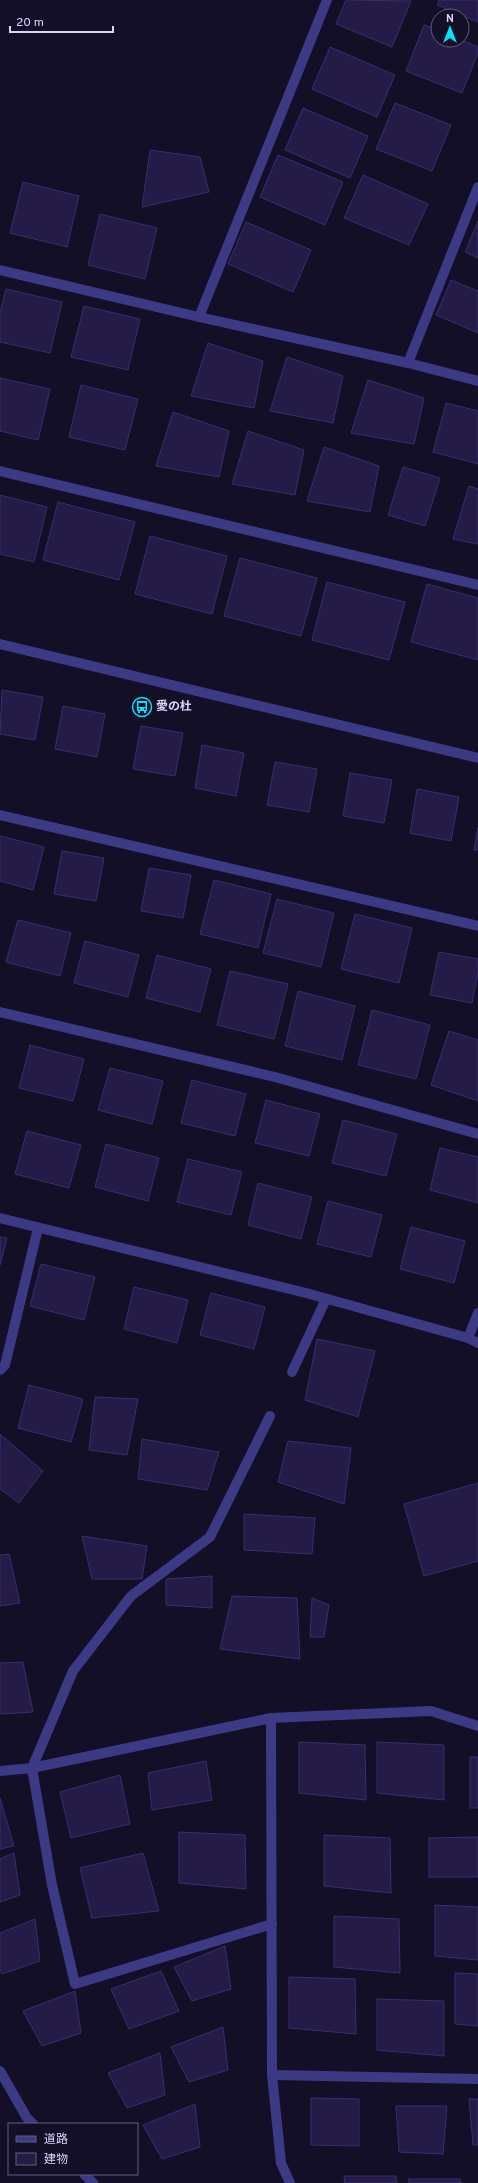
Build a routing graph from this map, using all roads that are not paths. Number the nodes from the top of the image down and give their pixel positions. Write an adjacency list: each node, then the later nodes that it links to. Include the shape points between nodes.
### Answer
1 (327, 0): 4 (street)
2 (478, 187): 5 (street)
3 (0, 270): 4 (street)
4 (199, 317): 5 (street)
5 (408, 363): 6 (street)
6 (478, 381)
7 (0, 470): 8 (street)
8 (478, 585)
9 (0, 644): 10 (street)
10 (478, 758)
11 (0, 815): 12 (street)
12 (478, 926)
13 (0, 1012): 14 (street, via 275,1077)
14 (478, 1134)
15 (0, 1218): 16 (street)
16 (38, 1228): 17 (street); 21 (street, via 5,1364)
17 (326, 1299): 19 (street); 22 (street)
18 (478, 1313): 19 (street)
19 (468, 1338): 20 (street)
20 (478, 1343)
21 (0, 1370)
22 (292, 1372)
23 (270, 1416): 26 (street, via 210,1536 131,1596 73,1671)
24 (271, 1718): 25 (street, via 431,1711); 26 (street); 28 (street)
25 (478, 1726)
26 (32, 1768): 27 (street); 28 (street, via 52,1884 75,1984)
27 (0, 1771)
28 (272, 1924): 30 (street)
29 (0, 2071): 32 (street)
30 (272, 2075): 31 (street); 35 (street, via 281,2163)
31 (478, 2079)
32 (32, 2123)
33 (85, 2175): 34 (street)
34 (93, 2183)
35 (290, 2183)

